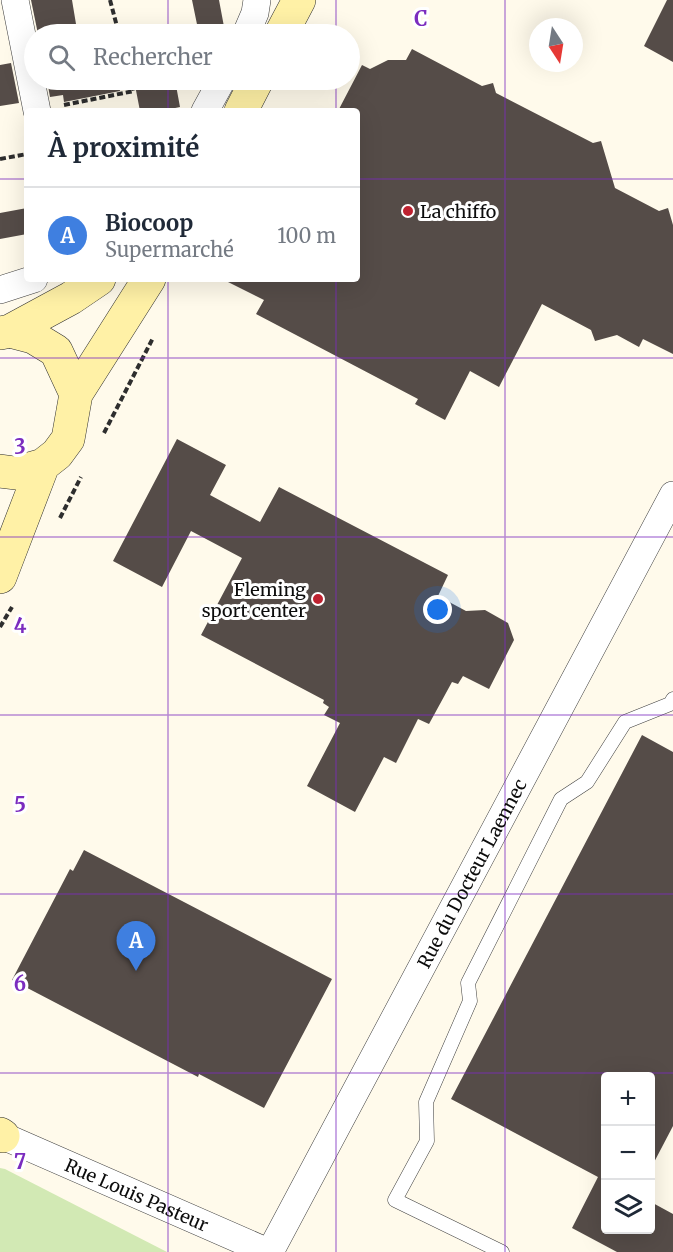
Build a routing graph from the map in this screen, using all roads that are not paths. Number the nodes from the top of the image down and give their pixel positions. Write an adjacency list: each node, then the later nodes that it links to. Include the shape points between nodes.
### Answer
1 (15, 0): 6 (street)
2 (257, 0): 4 (street)
3 (299, 0): 5 (street)
4 (249, 24)
5 (286, 24)
6 (24, 45)
7 (33, 90): 10 (street)
8 (217, 90): 11 (street)
9 (252, 90): 12 (street)
10 (36, 108)
11 (207, 108)
12 (243, 108)
13 (25, 282): 16 (street)
14 (95, 282): 17 (street)
15 (147, 282): 18 (street)
16 (0, 290)
17 (5, 332): 18 (street, via 33,337 56,351)
18 (76, 394): 19 (street, via 68,440)
19 (43, 465): 20 (street, via 15,473); 22 (street)
20 (0, 471)
21 (673, 495): 25 (street, Rue du Docteur Laennec)
22 (5, 578)
23 (673, 699): 26 (lane, via 670,704 625,722 587,782 561,800 468,983 470,1001 426,1102 427,1141 395,1200)
24 (1, 1135): 25 (street, Rue Louis Pasteur)
25 (269, 1252)
26 (502, 1252)

